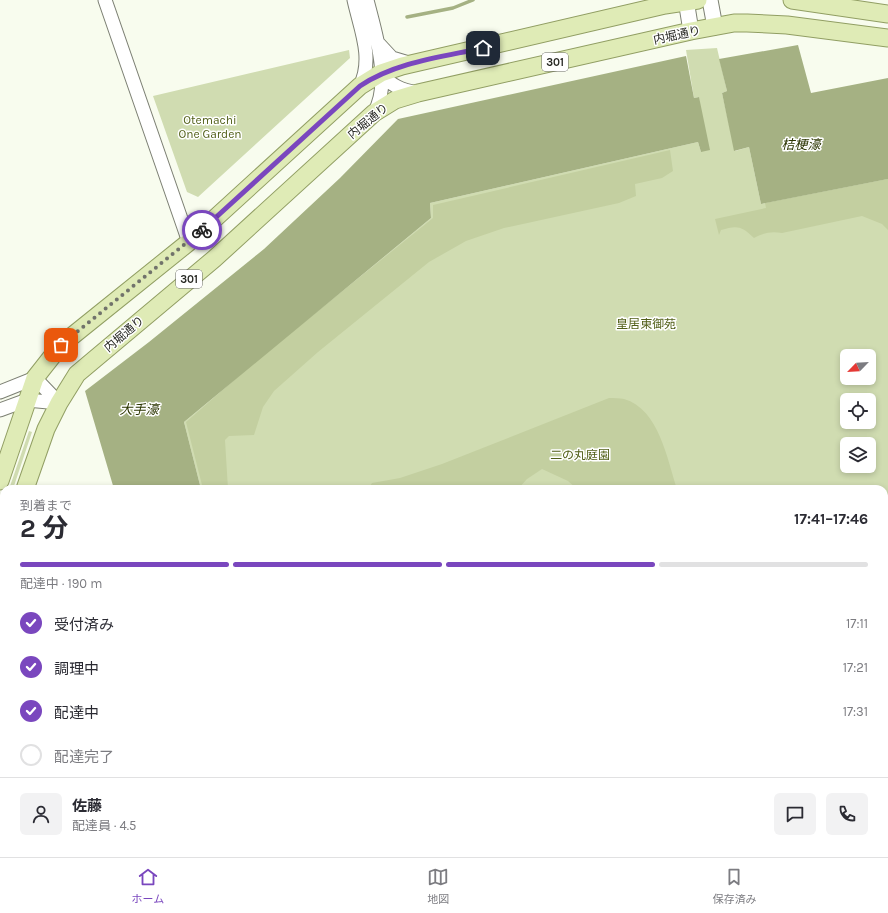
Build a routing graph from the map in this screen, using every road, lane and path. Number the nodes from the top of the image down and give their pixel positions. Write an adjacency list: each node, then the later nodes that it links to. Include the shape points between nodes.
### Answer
1 (105, 0): 18 (street)
2 (354, 0): 12 (street)
3 (367, 0): 11 (street)
4 (710, 0): 8 (main road)
5 (792, 0): 7 (main road)
6 (690, 1): 9 (main road); 13 (main road, 301)
7 (888, 14)
8 (715, 27): 9 (main road, 内堀通り / 301); 10 (main road, 内堀通り / 301, via 734,23 787,25)
9 (692, 31): 16 (main road, 内堀通り / 301)
10 (888, 38)
11 (379, 44): 13 (street, via 392,58); 14 (street)
12 (365, 48): 14 (street); 15 (street, via 367,67)
13 (413, 64): 14 (main road, 301)
14 (381, 73): 15 (main road, 301); 16 (street, via 397,88); 17 (street, via 382,96)
15 (360, 86): 18 (main road, 301)
16 (418, 93): 17 (main road, 内堀通り / 301, via 395,100)
17 (374, 113): 22 (main road, 内堀通り / 301, via 214,259 77,374)
18 (189, 242): 19 (main road, 301, via 61,345)
19 (35, 378): 20 (street); 21 (main road, 301); 22 (street)
20 (0, 392)
21 (27, 400): 22 (street); 23 (street); 26 (main road, 301)
22 (59, 403): 27 (main road, 内堀通り / 301, via 46,429)
23 (0, 410)
24 (0, 445): 25 (main road, via 3,456)
25 (0, 473)
26 (0, 481)
27 (26, 485)

